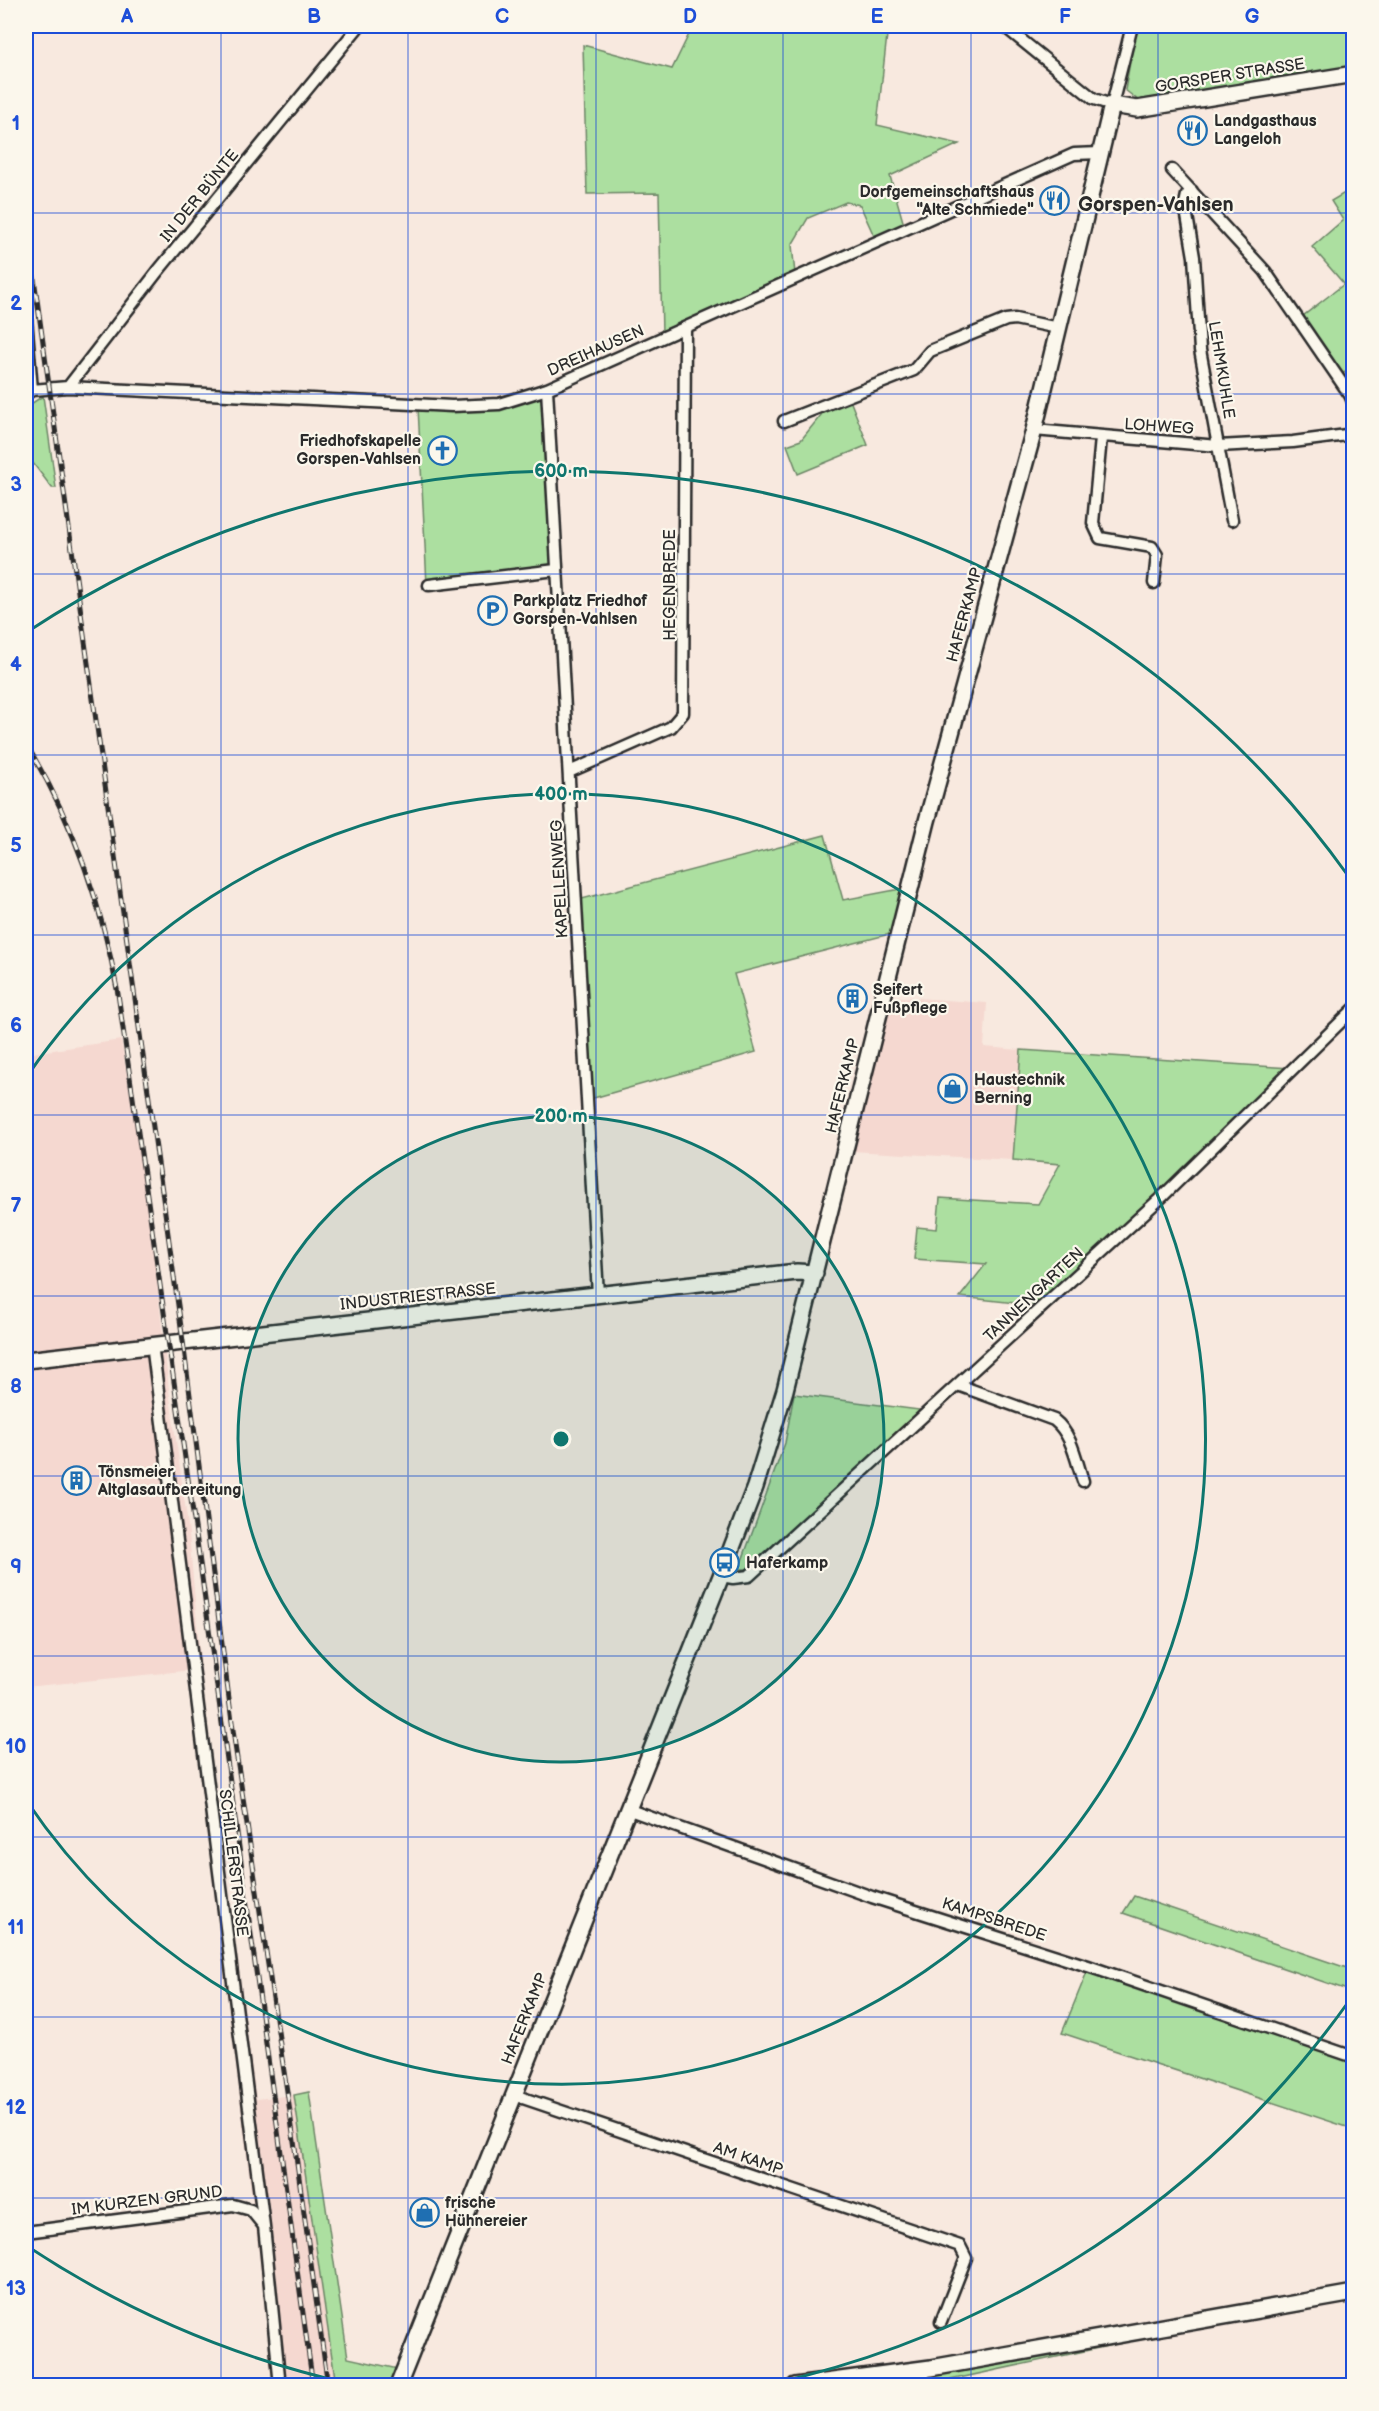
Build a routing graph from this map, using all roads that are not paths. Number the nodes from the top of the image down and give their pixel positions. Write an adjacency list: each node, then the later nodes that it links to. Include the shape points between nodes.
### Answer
1 (359, 26): 12 (street, IN DER BÜNTE)
2 (1004, 26): 5 (street, via 1094,99)
3 (1132, 26): 5 (street)
4 (1353, 74): 5 (street, GORSPER STRASSE, via 1137,109)
5 (1112, 105): 6 (street, HAFERKAMP)
6 (1100, 153): 10 (street, DREIHAUSEN, via 1074,154); 11 (street, HAFERKAMP)
7 (1173, 170): 8 (street)
8 (1192, 191): 15 (street, via 1287,298); 20 (street, LEHMKUHLE, via 1185,204 1194,257 1200,350)
9 (26, 317): 14 (street)
10 (685, 328): 13 (street, DREIHAUSEN); 25 (street, HEGENBREDE, via 683,713 671,727)
11 (1058, 328): 16 (street, via 1006,320 930,351 914,370); 17 (street, HAFERKAMP)
12 (68, 387): 13 (street, DREIHAUSEN, via 477,407); 14 (street, DREIHAUSEN)
13 (547, 388): 22 (street, KAPELLENWEG)
14 (29, 392)
15 (1353, 404)
16 (784, 422)
17 (1034, 430): 19 (street, LOHWEG); 27 (street, HAFERKAMP, via 927,821)
18 (1353, 434): 20 (street, LOHWEG)
19 (1101, 438): 20 (street, LOHWEG); 23 (street, via 1093,523 1100,538 1152,546 1157,555)
20 (1218, 446): 21 (street, LEHMKUHLE)
21 (1232, 520)
22 (556, 570): 24 (street); 25 (street, KAPELLENWEG)
23 (1154, 583)
24 (429, 585)
25 (569, 772): 28 (street, KAPELLENWEG)
26 (1353, 1009): 31 (street, TANNENGARTEN, via 1164,1195)
27 (815, 1273): 28 (street, INDUSTRIESTRASSE); 33 (street, HAFERKAMP, via 770,1440)
28 (598, 1295): 29 (street, INDUSTRIESTRASSE)
29 (152, 1344): 30 (street, INDUSTRIESTRASSE); 37 (street, SCHILLERSTRASSE)
30 (26, 1360)
31 (958, 1385): 32 (street, via 1064,1427); 33 (street, TANNENGARTEN, via 749,1576)
32 (1083, 1481)
33 (721, 1575): 34 (street, HAFERKAMP)
34 (627, 1809): 35 (street, KAMPSBREDE, via 872,1897); 36 (street, HAFERKAMP)
35 (1353, 2057)
36 (514, 2095): 40 (street, AM KAMP, via 960,2246 966,2258); 42 (street, HAFERKAMP)
37 (264, 2226): 38 (street, IM KURZEN GRUND, via 251,2210 233,2205); 41 (street, SCHILLERSTRASSE)
38 (26, 2232)
39 (1353, 2293): 43 (street, via 931,2368)
40 (941, 2322)
41 (280, 2385)
42 (398, 2385)
43 (795, 2385)

